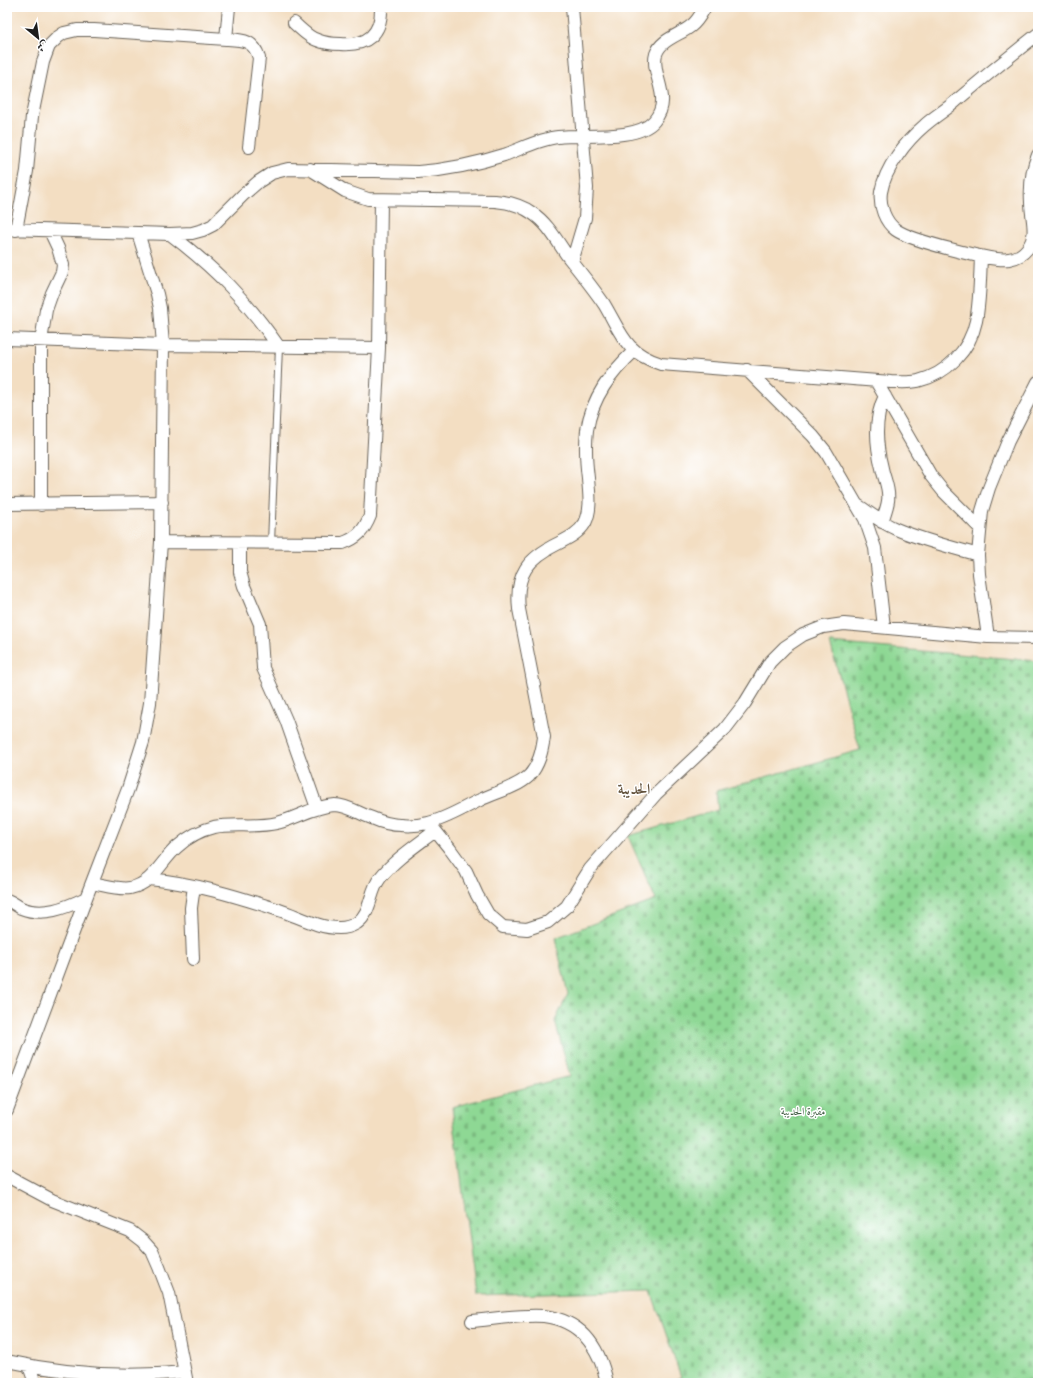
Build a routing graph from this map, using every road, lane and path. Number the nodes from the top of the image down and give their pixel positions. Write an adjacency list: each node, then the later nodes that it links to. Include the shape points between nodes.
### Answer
1 (229, 7): 7 (street)
2 (381, 7): 5 (street, via 381,18 376,31 365,41 356,44 332,44 316,40)
3 (572, 7): 8 (street)
4 (705, 7): 8 (street, via 696,22 663,43 657,51 655,62 662,102 655,121 638,132)
5 (294, 23)
6 (1038, 34): 17 (street, via 919,130 893,162 881,193 881,207 887,220 896,230 908,236)
7 (226, 39): 9 (street, via 250,43 259,58); 13 (street, via 76,30 58,37 49,46 43,62 32,116 27,171)
8 (582, 136): 11 (street, via 546,139 480,162 435,171); 18 (street, via 587,204)
9 (249, 147)
10 (1038, 155): 17 (street, via 1032,181 1032,241 1023,252 1010,259)
11 (310, 169): 12 (street, via 345,191 368,199); 16 (street, via 288,169 272,173 243,195 213,225 203,230)
12 (381, 200): 18 (street, via 509,202 534,213); 23 (street)
13 (11, 229): 14 (street)
14 (50, 231): 15 (street); 20 (street, via 63,265 46,310)
15 (138, 232): 16 (street); 21 (street, via 157,294)
16 (170, 234): 22 (street, via 201,258 235,291)
17 (981, 257): 26 (street, via 976,320 970,339 960,355 946,369 929,378 910,382)
18 (572, 262): 24 (street, via 591,285 623,339)
19 (7, 339): 20 (street)
20 (41, 341): 21 (street); 32 (street)
21 (163, 345): 22 (street); 29 (street)
22 (279, 347): 23 (street); 37 (lane)
23 (379, 348): 37 (street, via 370,516 366,526 360,534 342,543)
24 (634, 351): 25 (street, via 661,364); 43 (street, via 607,380 587,429 590,507 585,523 574,536 540,553 524,572 519,584 519,609 544,737 537,764 518,784 444,817)
25 (747, 370): 26 (street); 31 (street, via 813,436 826,452)
26 (876, 381): 28 (street)
27 (1038, 382): 34 (street, via 1008,441 982,511)
28 (885, 396): 33 (street, via 877,423 880,460 888,488 888,500); 34 (street, via 931,476)
29 (162, 502): 32 (street); 35 (street)
30 (7, 504): 32 (street)
31 (857, 504): 33 (street); 39 (street, via 875,548)
32 (41, 505)
33 (882, 522): 38 (street, via 915,536)
34 (980, 528): 38 (street)
35 (161, 542): 36 (street); 45 (street, via 150,703 143,742)
36 (240, 543): 37 (street); 42 (street, via 240,572 260,624 263,668 286,720)
37 (271, 543)
38 (978, 554): 40 (street)
39 (884, 627): 40 (street); 43 (street, via 844,624 823,627 803,635 785,647 770,662 745,703 725,729 656,794 590,869 567,906 548,922 526,929 503,927 488,914 466,871)
40 (988, 637): 41 (street)
41 (1038, 638)
42 (317, 808): 43 (street, via 337,805 388,824); 44 (street, via 278,823 214,827 200,832 177,847)
43 (432, 827): 46 (street, via 380,879 364,916 349,926 336,927 309,921 280,910)
44 (149, 879): 45 (street, via 136,886 121,889); 46 (street)
45 (92, 883): 47 (street)
46 (194, 886): 49 (street, via 191,913)
47 (86, 898): 48 (street, via 68,907 36,912 21,908); 50 (street)
48 (7, 900)
49 (193, 959)
50 (7, 1110)
51 (7, 1176): 55 (street, via 46,1198 130,1231 152,1251 168,1293)
52 (472, 1320): 57 (street, via 544,1316 560,1320 576,1328 589,1340 599,1355)
53 (7, 1361): 54 (street)
54 (29, 1366): 55 (street, via 108,1375); 56 (street)
55 (186, 1377)
56 (35, 1383)
57 (607, 1383)

